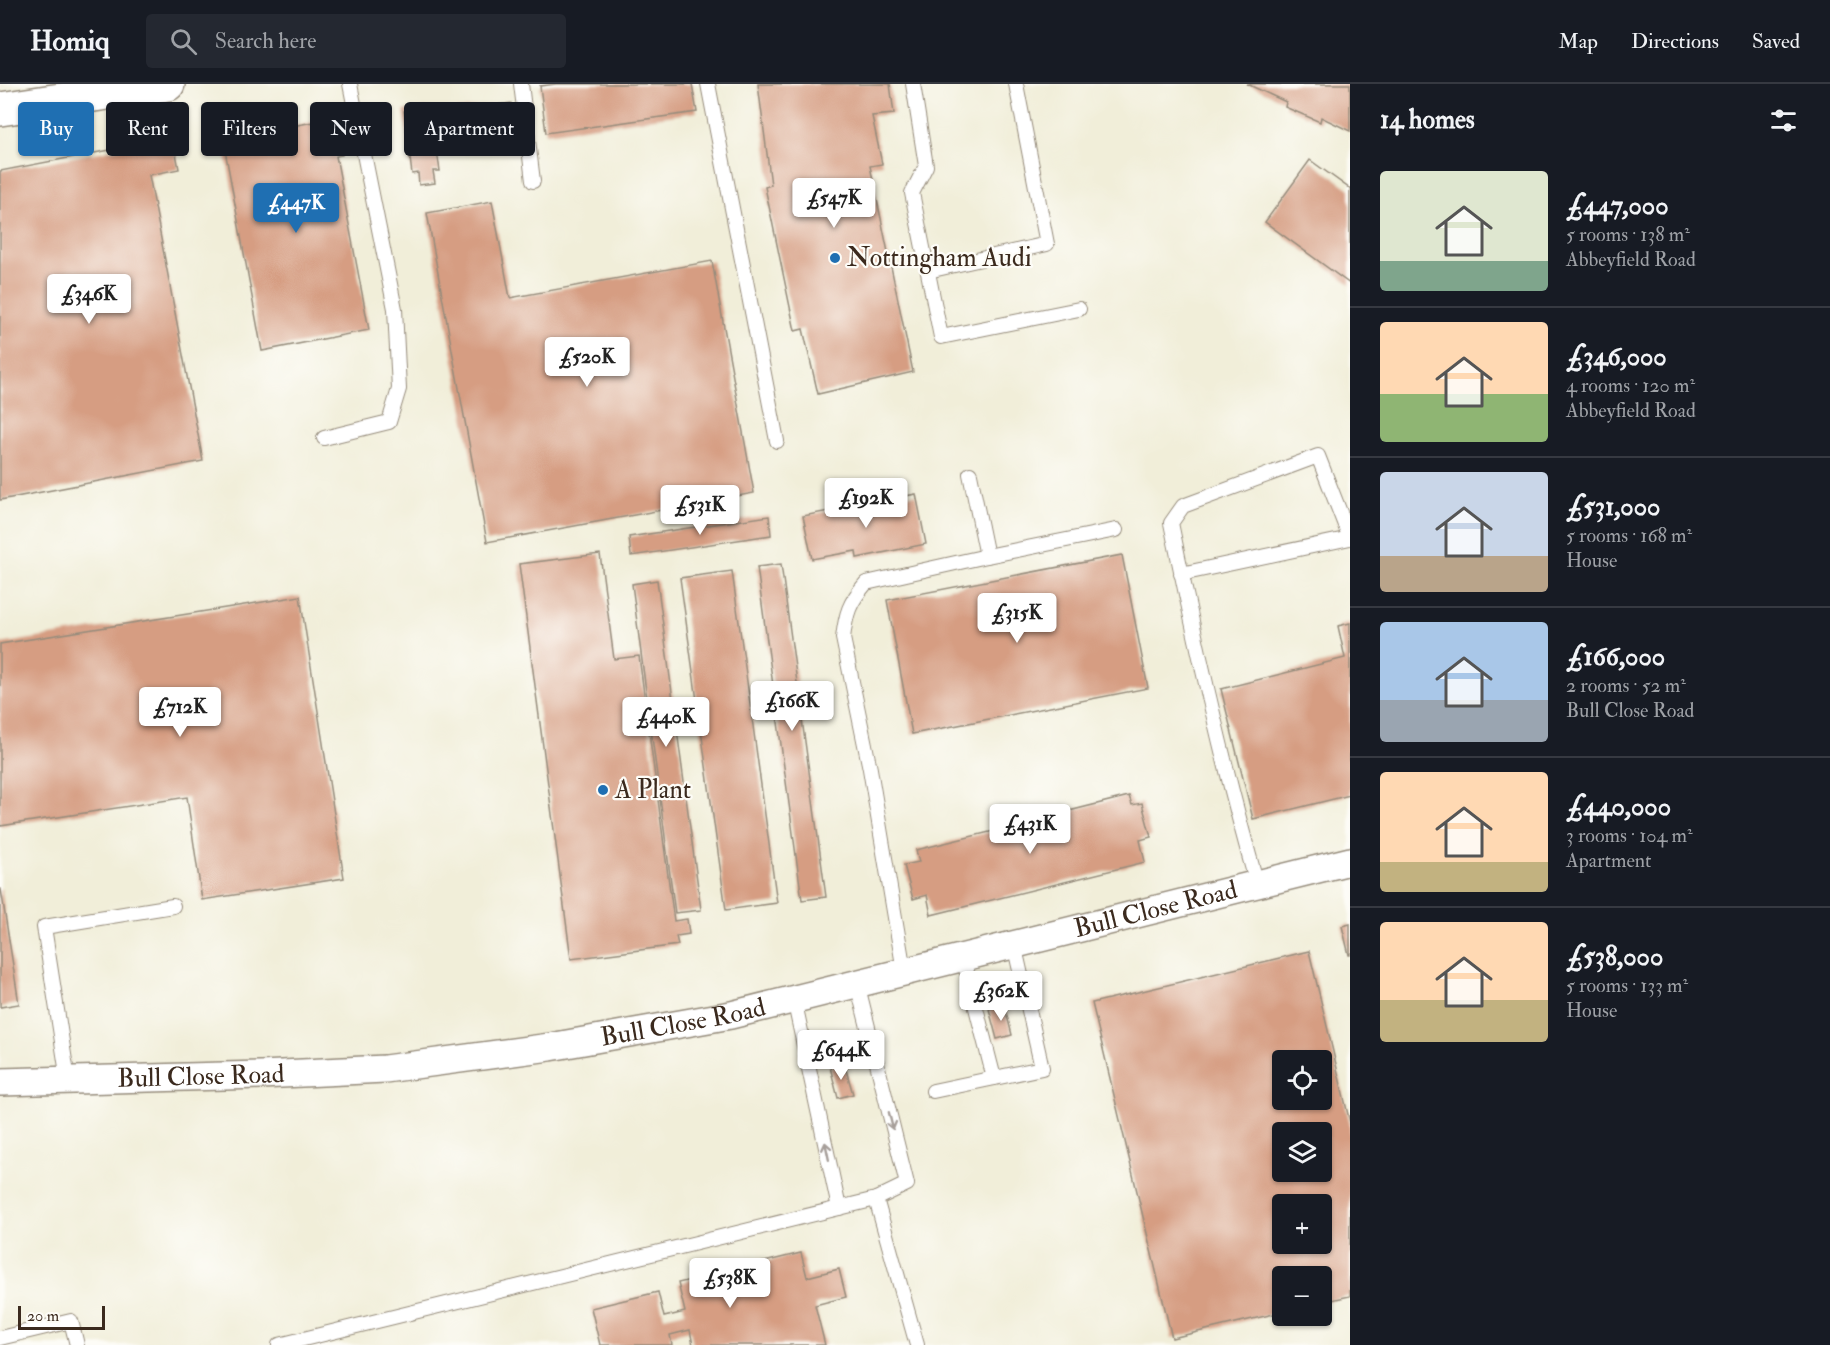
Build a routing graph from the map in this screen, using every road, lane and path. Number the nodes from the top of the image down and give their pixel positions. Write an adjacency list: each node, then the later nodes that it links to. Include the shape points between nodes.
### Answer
1 (168, 84): 7 (street)
2 (350, 84): 11 (lane, via 395,309 399,389 388,422)
3 (521, 84): 8 (lane)
4 (708, 84): 12 (lane)
5 (913, 84): 9 (lane, via 926,166 912,193)
6 (1016, 84): 9 (lane, via 1047,244)
7 (0, 109)
8 (533, 182)
9 (928, 271): 10 (lane, via 942,337)
10 (1079, 309)
11 (324, 438)
12 (777, 441)
13 (970, 474): 15 (lane)
14 (1116, 530): 15 (lane)
15 (987, 556): 22 (lane, via 866,583 853,599 844,622 843,638)
16 (1181, 574): 16 (lane, via 1171,522 1183,506 1318,456 1350,538); 18 (lane, via 1207,694)
17 (1350, 861): 18 (street, Bull Close Road)
18 (1257, 884): 20 (street, Bull Close Road)
19 (173, 906): 26 (lane, via 44,927)
20 (1014, 944): 21 (street, Bull Close Road); 25 (lane, via 1042,1068)
21 (963, 957): 22 (street, Bull Close Road); 25 (lane)
22 (904, 971): 23 (street, Bull Close Road)
23 (857, 983): 24 (street, Bull Close Road); 29 (lane, one-way to 29, via 907,1184)
24 (794, 999): 26 (street, Bull Close Road, via 730,1015 549,1047 385,1069); 30 (lane, one-way to 24)
25 (994, 1078): 28 (lane)
26 (68, 1080): 27 (street, Bull Close Road)
27 (0, 1082)
28 (933, 1091)
29 (876, 1200): 30 (lane); 34 (lane)
30 (839, 1208): 33 (lane)
31 (0, 1338): 32 (lane, via 71,1321)
32 (77, 1345)
33 (279, 1345)
34 (917, 1345)

